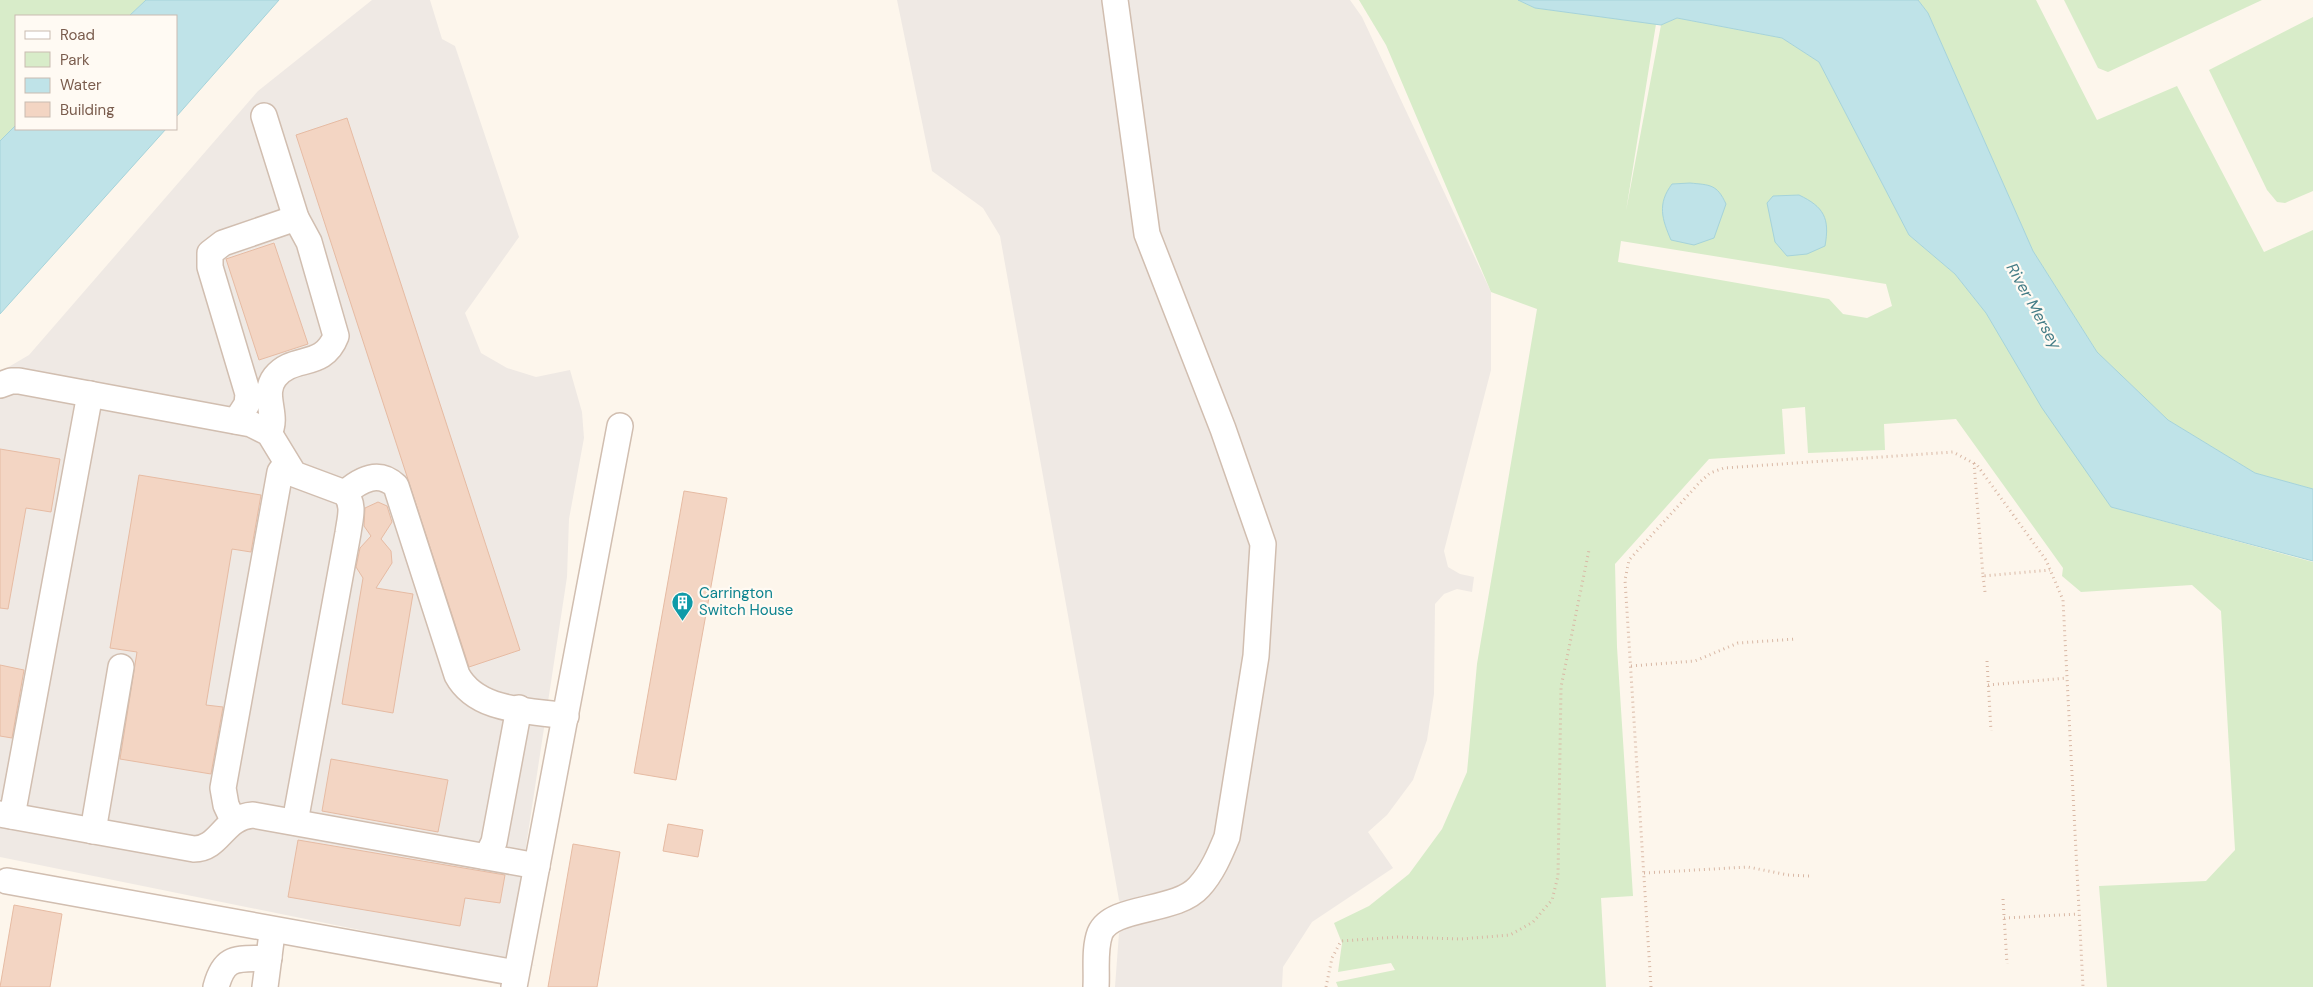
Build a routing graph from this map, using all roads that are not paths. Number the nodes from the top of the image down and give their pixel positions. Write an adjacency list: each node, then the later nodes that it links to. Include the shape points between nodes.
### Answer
1 (1115, 0): 26 (lane, via 1146,234 1223,429 1264,544 1256,656 1227,837 1218,859 1198,888 1177,902 1109,921 1100,932)
2 (264, 116): 3 (lane)
3 (296, 218): 6 (lane, via 223,242 210,253 210,267 248,394 248,404); 8 (lane, via 309,242 336,336 325,354 288,367 274,378 268,398 273,421)
4 (0, 386): 5 (lane, via 18,381)
5 (90, 394): 6 (lane); 14 (lane)
6 (236, 421): 8 (lane)
7 (620, 426): 13 (lane)
8 (269, 433): 9 (lane)
9 (286, 464): 10 (lane, via 294,474); 15 (lane, via 280,472 223,788)
10 (345, 493): 12 (lane, via 360,482 378,477 388,479 396,486 463,686 486,702); 16 (lane, via 351,512)
11 (121, 667): 17 (lane)
12 (519, 708): 13 (lane); 18 (lane, via 494,842)
13 (566, 716): 19 (lane)
14 (6, 815): 17 (lane)
15 (233, 820): 16 (lane, via 253,815); 17 (lane, via 210,846 199,849)
16 (294, 822): 18 (lane)
17 (93, 831)
18 (483, 856): 19 (lane)
19 (537, 866): 23 (lane)
20 (7, 881): 21 (lane)
21 (274, 929): 22 (lane); 23 (lane)
22 (269, 958): 24 (lane, via 231,960); 25 (lane)
23 (515, 980)
24 (216, 987)
25 (265, 987)
26 (1096, 987)

